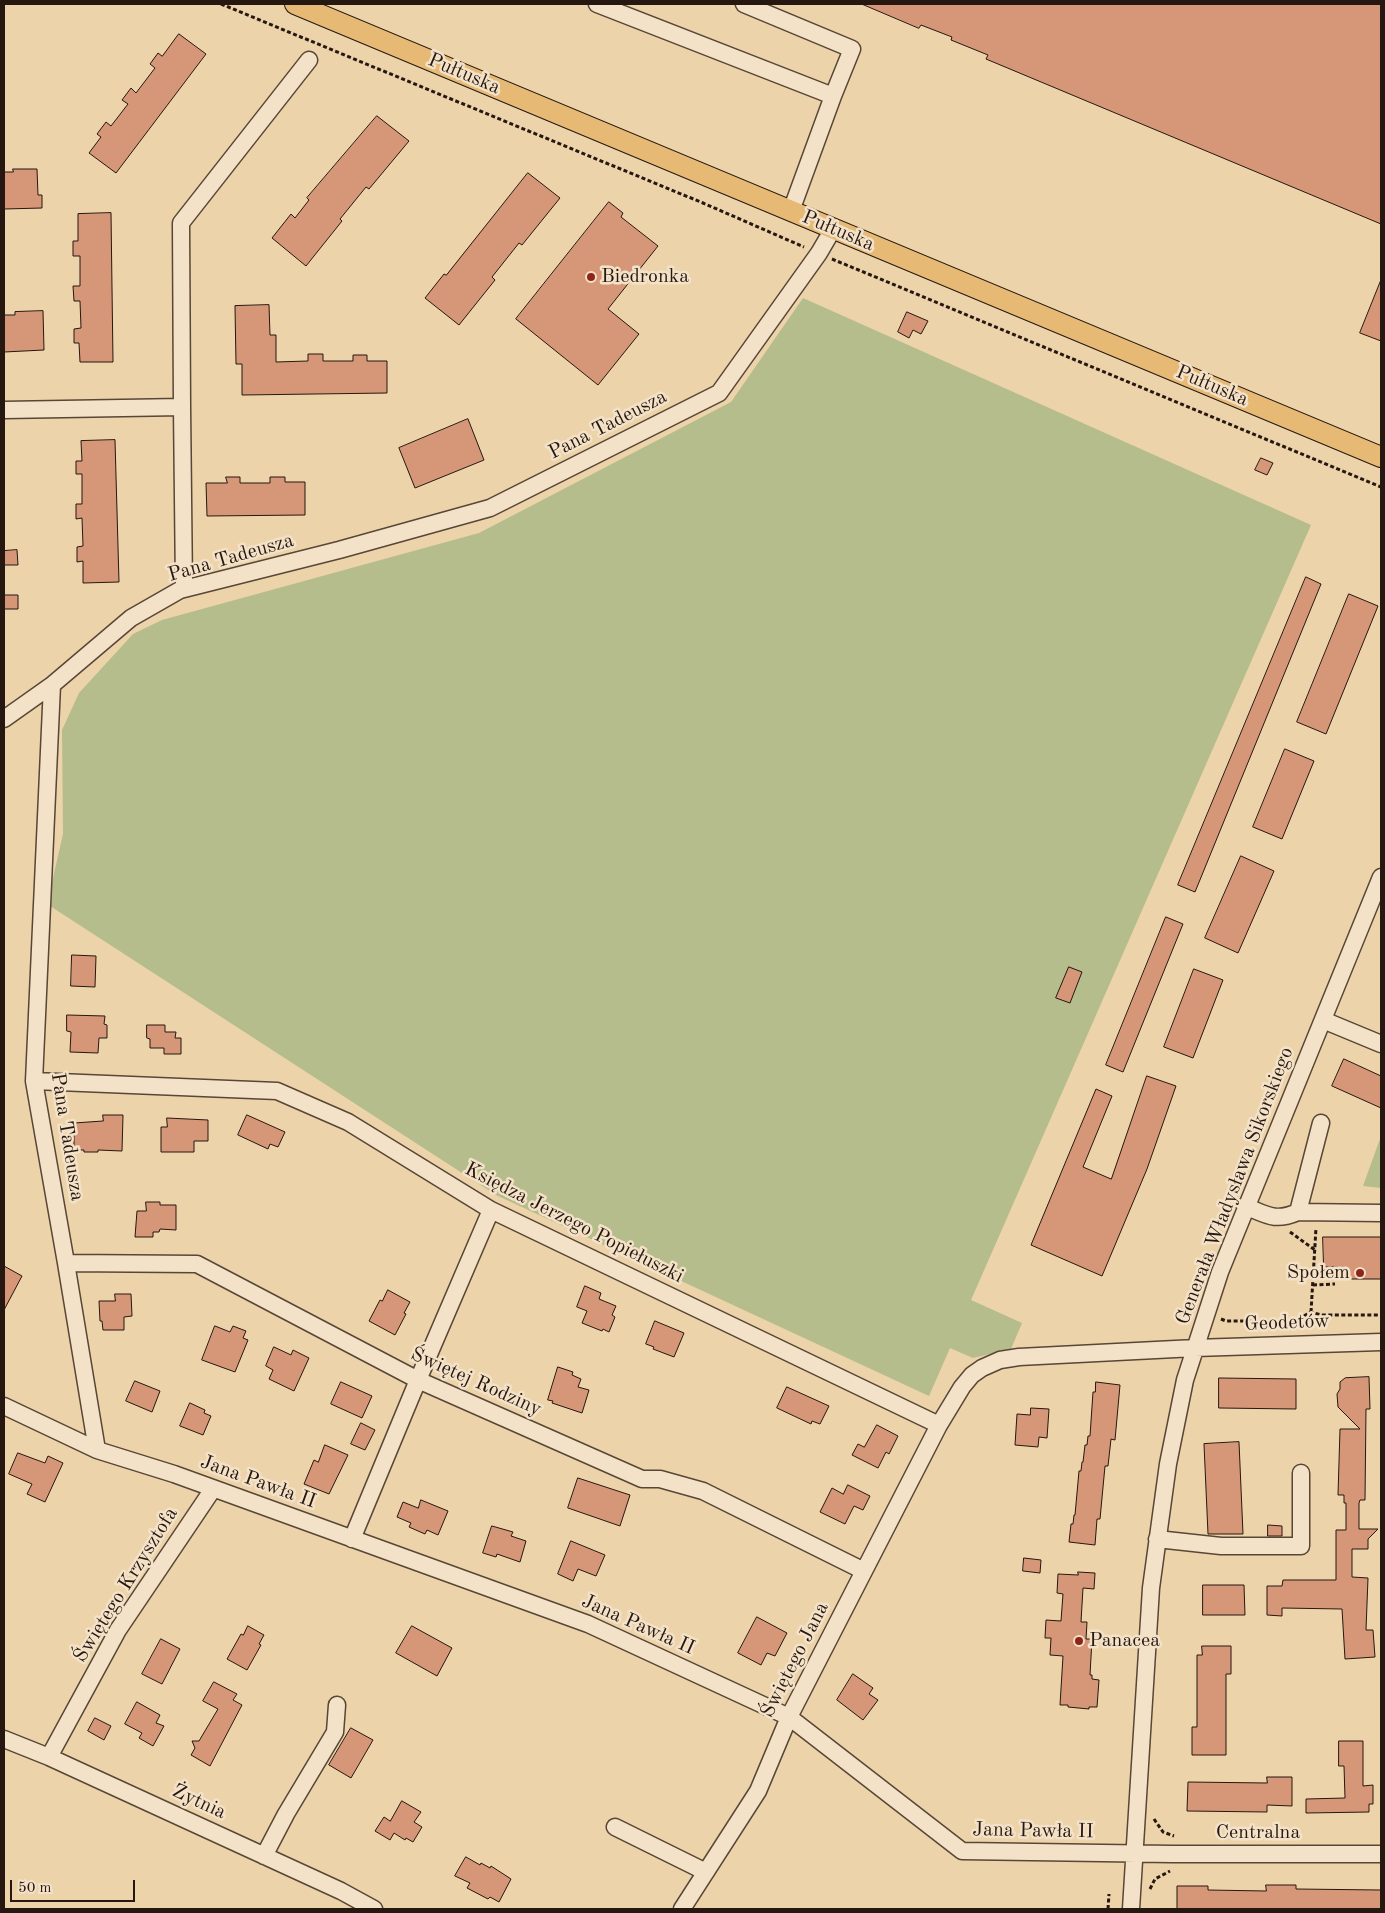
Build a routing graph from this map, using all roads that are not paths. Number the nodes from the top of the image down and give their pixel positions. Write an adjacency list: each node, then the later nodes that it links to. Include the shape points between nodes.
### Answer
1 (295, 4): 6 (main road, Pułtuska)
2 (597, 4): 5 (street)
3 (744, 4): 5 (street, via 852,49)
4 (309, 60): 8 (street, via 181,223)
5 (833, 96): 6 (street)
6 (791, 211): 7 (main road, Pułtuska)
7 (833, 229): 10 (main road, Pułtuska); 11 (street, Pana Tadeusza, via 819,254 719,393 490,508)
8 (182, 407): 9 (street); 11 (street)
9 (4, 410)
10 (1381, 457)
11 (184, 589): 12 (street, Pana Tadeusza, via 131,618)
12 (52, 685): 13 (street); 17 (street, Pana Tadeusza)
13 (4, 718)
14 (1381, 877): 15 (street, Generała Władysława Sikorskiego)
15 (1323, 1020): 16 (street); 19 (street, Generała Władysława Sikorskiego)
16 (1381, 1044)
17 (34, 1081): 20 (street, Księdza Jerzego Popiełuszki, via 277,1092 348,1122); 23 (street, Pana Tadeusza)
18 (1322, 1123): 21 (street)
19 (1245, 1206): 21 (street, via 1275,1218); 25 (street, Generała Władysława Sikorskiego)
20 (492, 1210): 26 (street); 28 (street, Księdza Jerzego Popiełuszki)
21 (1298, 1212): 22 (street)
22 (1381, 1213)
23 (66, 1263): 26 (street, Świętej Rodziny, via 197,1264); 29 (street, Pana Tadeusza)
24 (1381, 1342): 25 (street, Geodetów)
25 (1195, 1348): 28 (street, Geodetów, via 1000,1360 972,1375); 33 (street, Generała Władysława Sikorskiego, via 1177,1415)
26 (418, 1380): 32 (street); 34 (street, Świętej Rodziny, via 642,1479 660,1479 703,1491)
27 (4, 1406): 29 (street, Jana Pawła II)
28 (939, 1425): 34 (street, Świętego Jana)
29 (96, 1450): 31 (street, Jana Pawła II)
30 (1301, 1473): 33 (street, via 1301,1546 1221,1546)
31 (213, 1489): 32 (street, Jana Pawła II); 38 (street, Świętego Krzysztofa, via 118,1630)
32 (352, 1539): 36 (street, Jana Pawła II, via 588,1624)
33 (1157, 1539): 40 (street, Generała Władysława Sikorskiego, via 1145,1667)
34 (864, 1571): 36 (street, Świętego Jana)
35 (337, 1705): 42 (street, via 335,1732)
36 (789, 1717): 40 (street, Jana Pawła II, via 962,1851); 43 (street, Świętego Jana, via 758,1791)
37 (4, 1739): 38 (street, Żytnia)
38 (49, 1757): 42 (street, Żytnia)
39 (614, 1827): 43 (street)
40 (1135, 1854): 41 (street, Centralna); 46 (street, Generała Władysława Sikorskiego)
41 (1381, 1854)
42 (264, 1856): 44 (street, Żytnia)
43 (706, 1872): 45 (street, Świętego Jana)
44 (374, 1909)
45 (682, 1909)
46 (1132, 1909)

